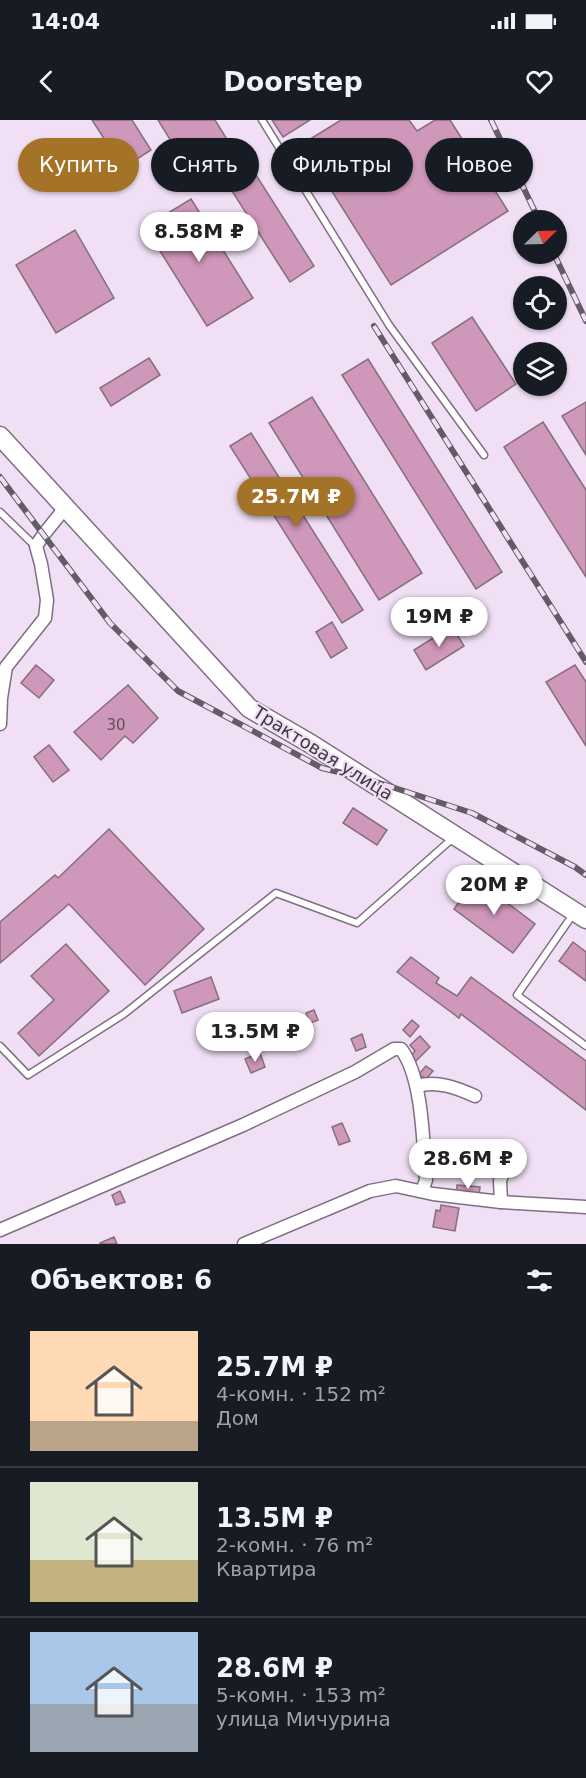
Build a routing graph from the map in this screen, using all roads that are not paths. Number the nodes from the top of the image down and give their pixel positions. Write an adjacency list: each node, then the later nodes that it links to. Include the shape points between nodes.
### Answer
1 (262, 120): 3 (lane, via 389,325)
2 (0, 436): 4 (main road, Трактовая улица)
3 (484, 455)
4 (65, 508): 6 (street); 8 (main road, Трактовая улица, via 249,708)
5 (0, 512): 6 (lane)
6 (36, 546): 7 (street, via 46,600 45,618 6,667)
7 (0, 724)
8 (456, 836): 9 (main road, Трактовая улица); 10 (lane, via 357,923 276,893 124,1014 28,1075)
9 (580, 915): 11 (lane, via 517,995)
10 (0, 1046)
11 (586, 1046)
12 (417, 1086): 13 (street, via 429,1083); 15 (street, via 426,1180); 18 (street, via 405,1054 394,1049 355,1072 243,1125)
13 (475, 1096)
14 (504, 1159): 16 (street)
15 (422, 1191): 16 (street); 19 (street, via 396,1186 370,1191)
16 (501, 1202): 17 (street)
17 (586, 1207)
18 (0, 1230)
19 (268, 1238): 20 (street)
20 (244, 1244)

